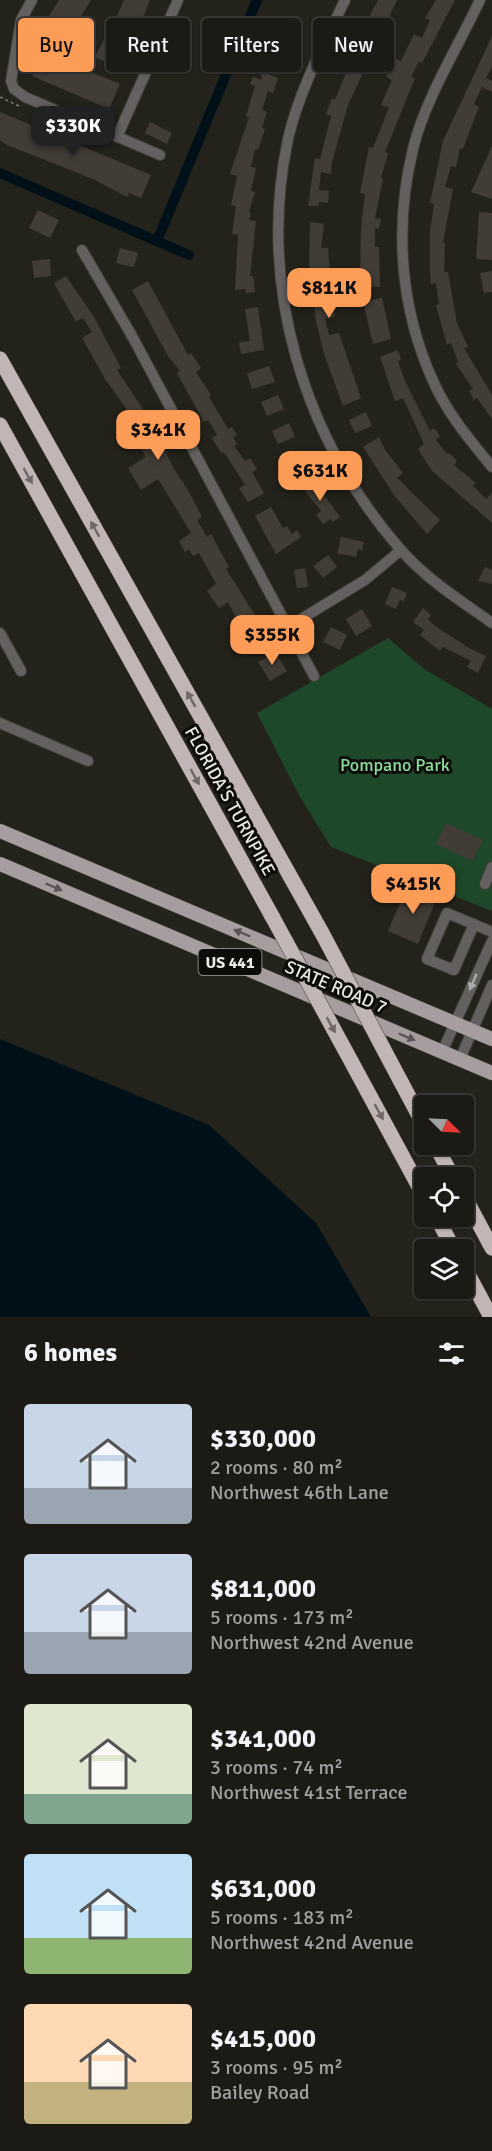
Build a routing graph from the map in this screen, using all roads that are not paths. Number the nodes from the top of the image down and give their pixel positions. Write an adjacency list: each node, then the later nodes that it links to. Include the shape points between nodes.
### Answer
1 (32, 0): 5 (street, via 21,20 11,81 14,89)
2 (178, 0): 5 (street)
3 (345, 0): 11 (street, via 312,69 288,138 278,254 289,332 302,382 335,454)
4 (480, 0): 10 (street, via 425,115 413,149 402,221 404,284 416,334 434,382 463,431)
5 (117, 136): 6 (street)
6 (160, 155)
7 (82, 250): 13 (street)
8 (0, 359): 33 (highway, FLORIDA'S TURNPIKE, one-way to 8, bridge, via 322,933)
9 (0, 425): 34 (highway, FLORIDA'S TURNPIKE, one-way to 34, bridge)
10 (492, 467)
11 (401, 550): 12 (street, via 447,592); 13 (street, via 364,580)
12 (492, 624)
13 (288, 627): 16 (street)
14 (0, 633): 15 (street)
15 (21, 671)
16 (314, 676)
17 (0, 723): 18 (street)
18 (88, 761)
19 (0, 831): 27 (main road, STATE ROAD 7 / US 441, one-way to 19)
20 (0, 864): 30 (main road, STATE ROAD 7 / US 441, one-way to 30)
21 (492, 867): 22 (street)
22 (484, 884)
23 (474, 924): 23 (street, via 447,913 427,959 454,970); 24 (street)
24 (492, 932)
25 (492, 940): 27 (street, one-way to 27)
26 (492, 985): 28 (street)
27 (455, 1023): 28 (main road, STATE ROAD 7 / US 441); 30 (street)
28 (471, 1030): 29 (main road, STATE ROAD 7 / US 441); 31 (street)
29 (492, 1039)
30 (442, 1052): 31 (main road, STATE ROAD 7 / US 441)
31 (460, 1059): 32 (main road, STATE ROAD 7 / US 441)
32 (492, 1073)
33 (414, 1106)
34 (414, 1178)
35 (474, 1215): 36 (highway)
36 (492, 1248)
37 (474, 1287): 38 (highway)
38 (490, 1317)

